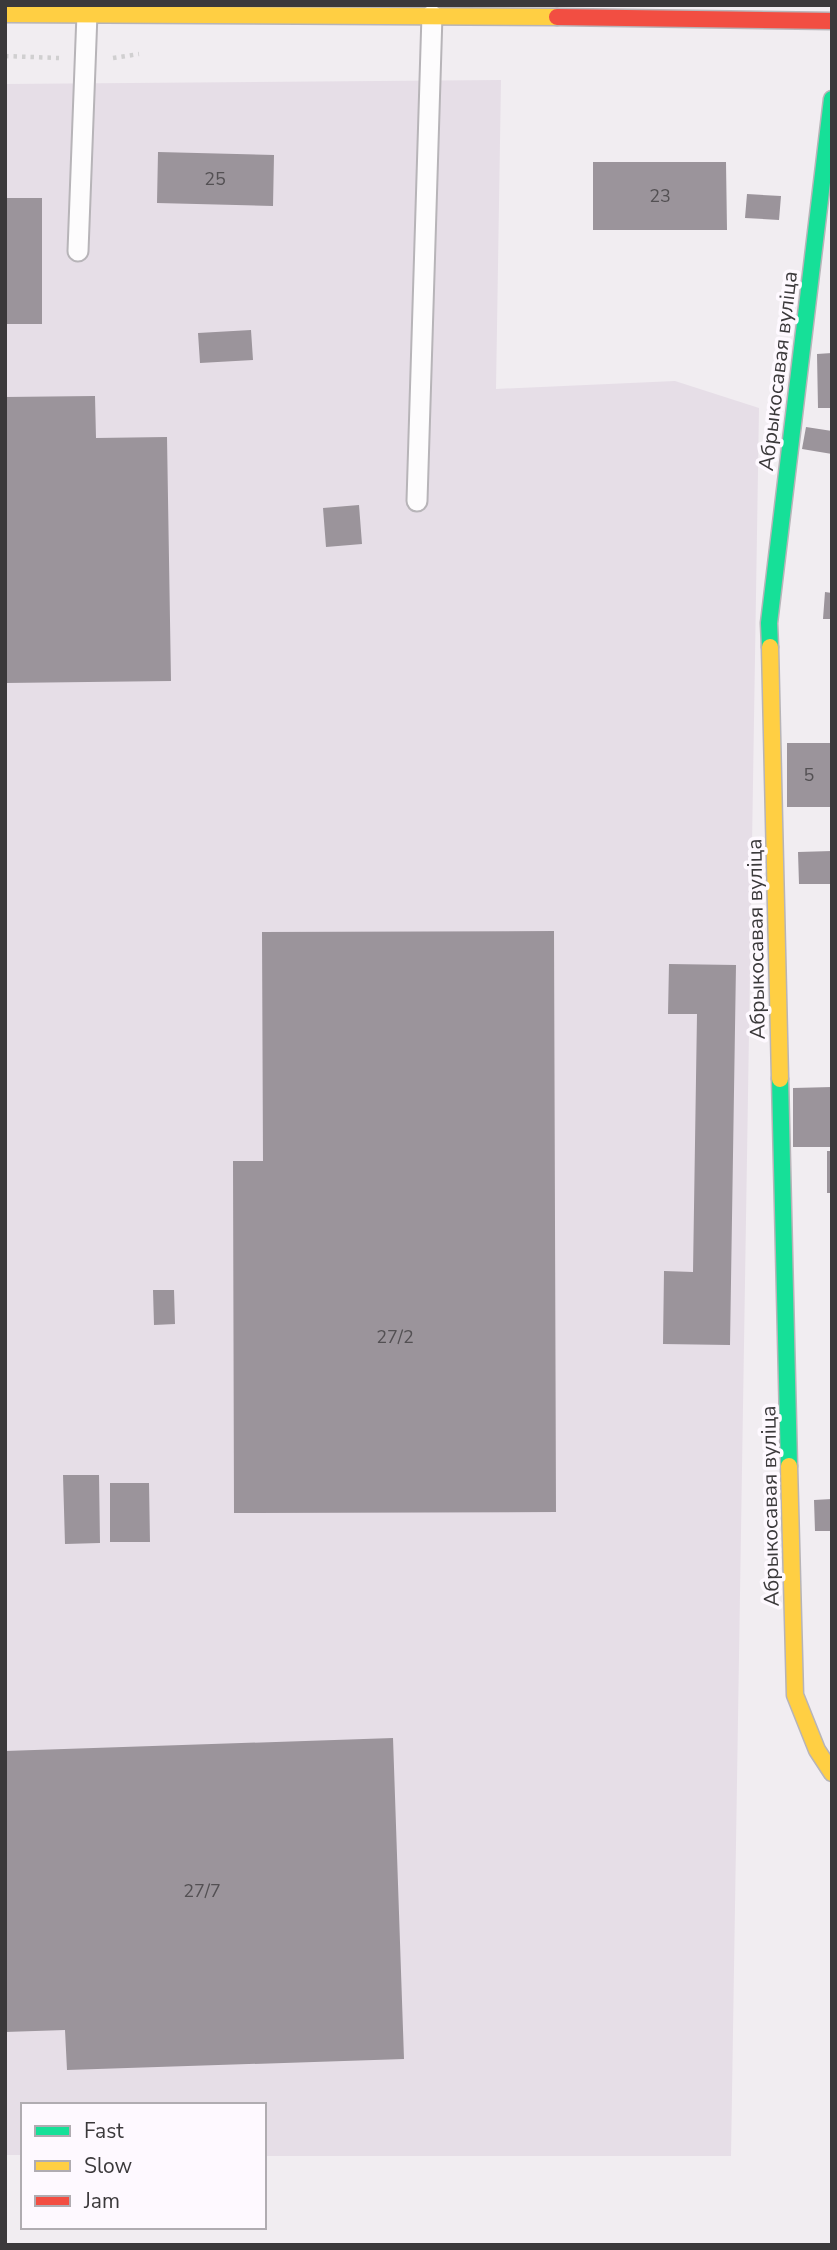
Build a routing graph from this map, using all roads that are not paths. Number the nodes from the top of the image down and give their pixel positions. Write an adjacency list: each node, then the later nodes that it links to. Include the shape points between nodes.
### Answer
1 (5, 14): 2 (street)
2 (87, 14): 3 (street); 6 (lane)
3 (432, 15): 4 (street); 7 (lane)
4 (832, 21)
5 (832, 100): 8 (street, Абрыкосавая вуліца, via 769,622 795,1695 817,1750)
6 (78, 251)
7 (417, 502)
8 (832, 1773)

